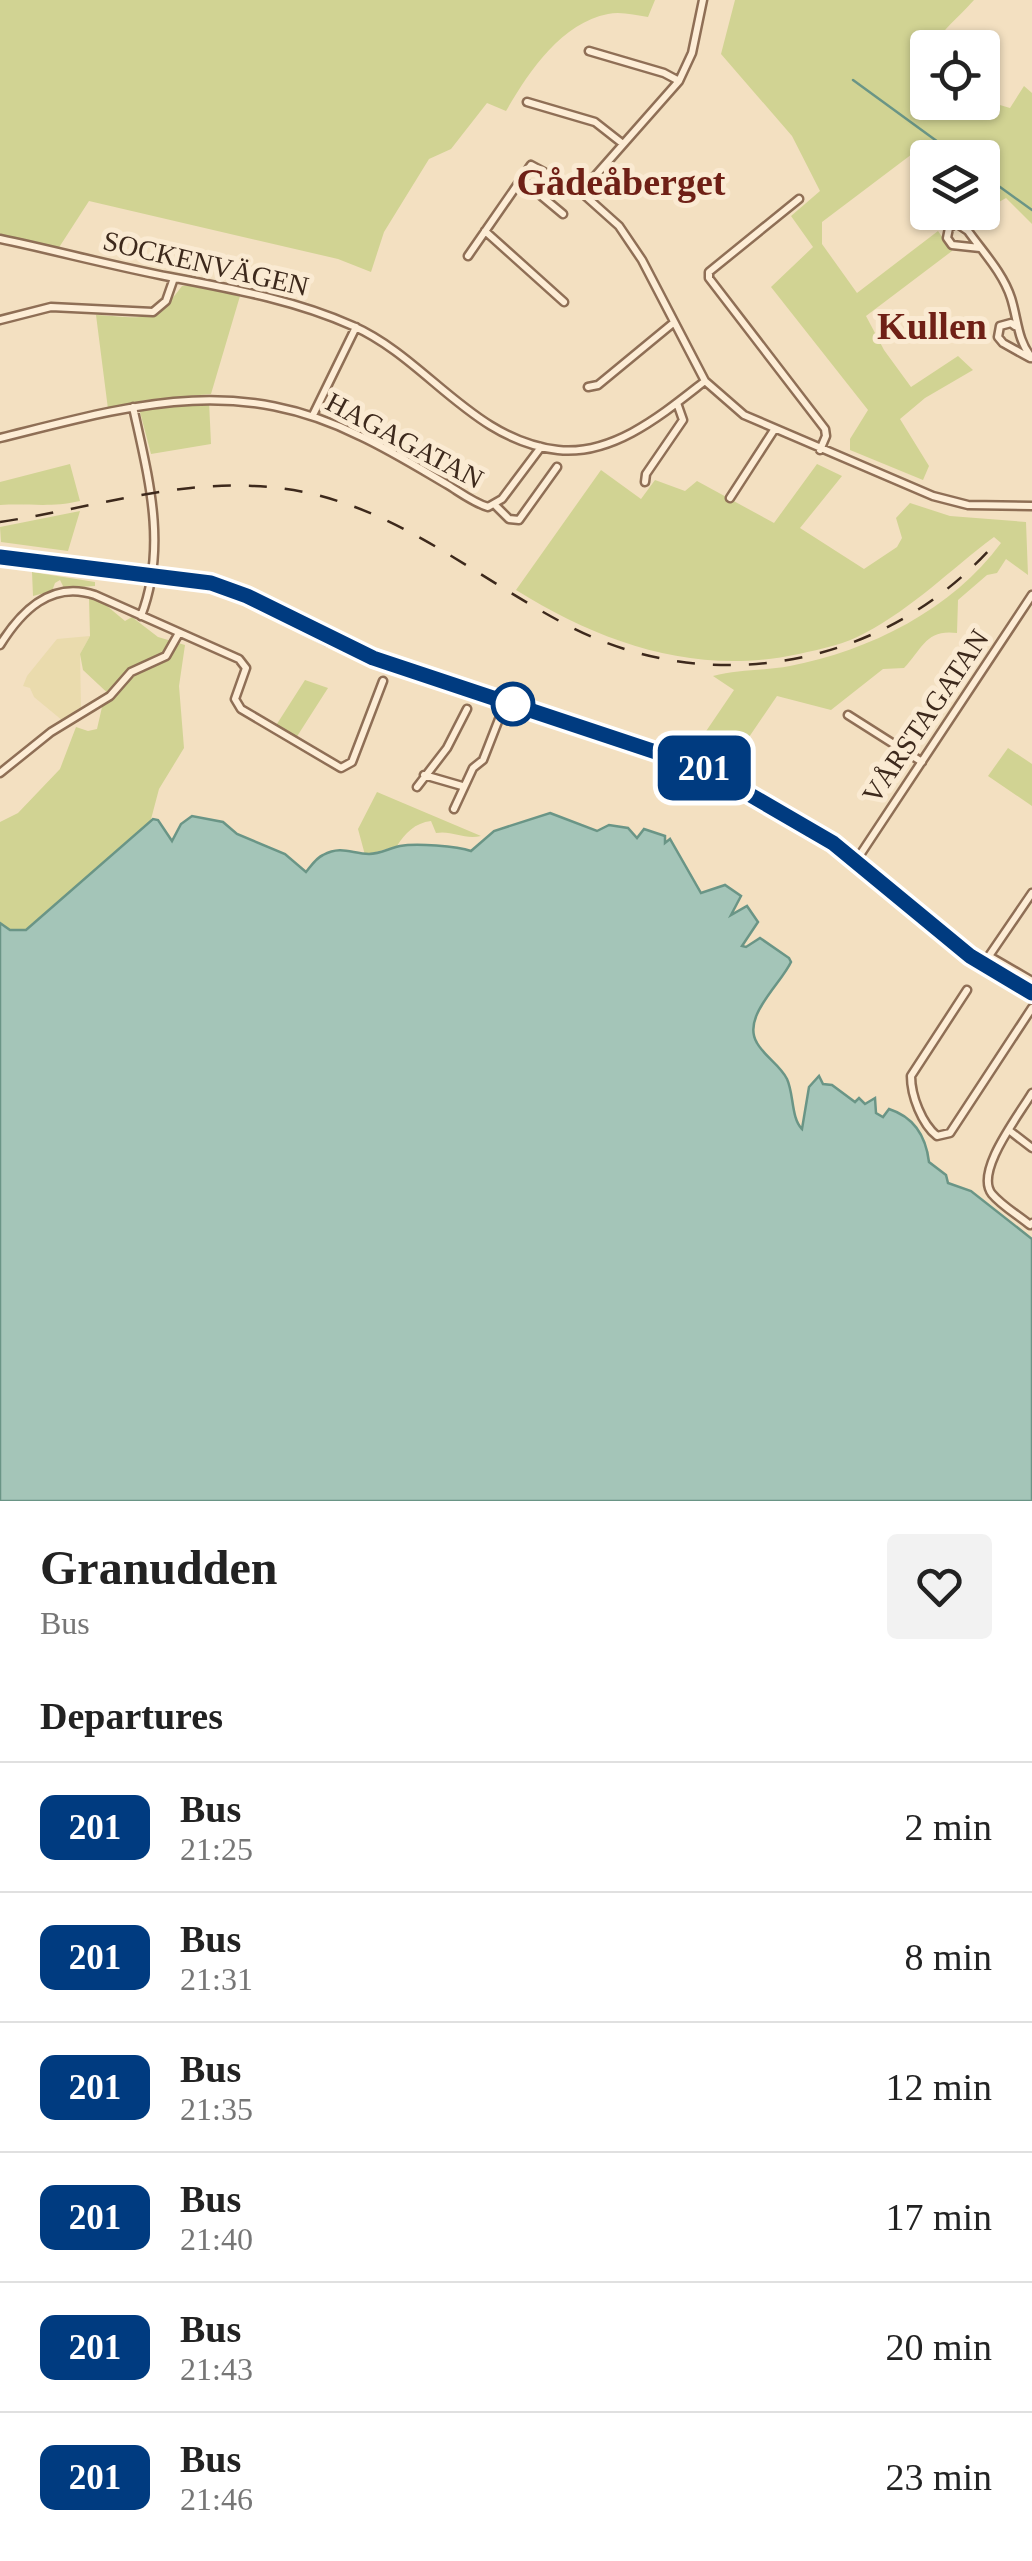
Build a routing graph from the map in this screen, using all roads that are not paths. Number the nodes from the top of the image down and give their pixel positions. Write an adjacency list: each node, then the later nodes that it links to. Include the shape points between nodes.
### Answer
1 (704, 0): 3 (street)
2 (590, 51): 3 (street)
3 (679, 81): 5 (street)
4 (528, 102): 5 (street, via 595,122)
5 (623, 144): 7 (street)
6 (521, 179): 7 (street, via 531,165); 9 (street); 10 (street)
7 (581, 192): 17 (street, via 630,242)
8 (799, 200): 29 (street, via 709,272 824,430)
9 (563, 214)
10 (485, 231): 13 (street); 15 (street)
11 (0, 239): 14 (street, SOCKENVÄGEN)
12 (980, 248): 12 (street, via 962,225 949,228 952,245); 19 (street, via 1006,288)
13 (468, 256)
14 (174, 278): 16 (street, via 166,301 152,312 51,307); 18 (street, SOCKENVÄGEN, via 260,294)
15 (564, 302)
16 (0, 320)
17 (672, 324): 21 (street); 22 (street)
18 (356, 327): 25 (street); 28 (street, SOCKENVÄGEN, via 392,346 486,424)
19 (1016, 327): 20 (street); 20 (street, via 1006,323 998,337)
20 (1032, 359)
21 (705, 381): 23 (street, SOCKENVÄGEN); 26 (street, via 730,406)
22 (588, 387)
23 (676, 403): 28 (street, SOCKENVÄGEN, via 609,444); 31 (street, via 683,420)
24 (133, 407): 25 (street, HAGAGATAN, via 214,399); 27 (street, HAGAGATAN); 36 (street, via 155,517)
25 (312, 415): 33 (street, HAGAGATAN, via 482,506)
26 (774, 430): 29 (street); 32 (street)
27 (0, 438)
28 (541, 446): 33 (street, HAGAGATAN)
29 (820, 450): 34 (street, via 952,502)
30 (557, 467): 33 (street, HAGAGATAN, via 519,520)
31 (645, 482)
32 (730, 498)
33 (496, 505)
34 (1032, 506)
35 (0, 557): 36 (highway)
36 (151, 576): 38 (street); 51 (highway, via 211,583 373,658 704,768)
37 (1032, 596): 45 (street, VÅRSTAGATAN)
38 (141, 616): 39 (street); 40 (street, via 83,591 49,596 24,610)
39 (180, 633): 41 (street, via 244,663 235,699 241,709 342,768 352,762); 46 (street, via 166,656 131,672 110,696)
40 (0, 645)
41 (383, 681)
42 (467, 709): 47 (street)
43 (848, 714): 45 (street)
44 (499, 719): 49 (street, via 483,760)
45 (922, 762): 51 (street, VÅRSTAGATAN)
46 (0, 774)
47 (424, 775): 48 (street); 49 (street)
48 (417, 786)
49 (462, 786): 50 (street)
50 (454, 809)
51 (856, 861): 55 (highway, via 970,956)
52 (1032, 893): 53 (street, via 989,956)
53 (1032, 982)
54 (967, 990): 56 (street, via 912,1076 913,1093 937,1136 950,1133)
55 (1032, 992)
56 (1032, 1008)
57 (1032, 1094): 58 (street)
58 (1010, 1132): 59 (street); 60 (street, via 990,1164 988,1186)
59 (1032, 1148)
60 (1032, 1223)

